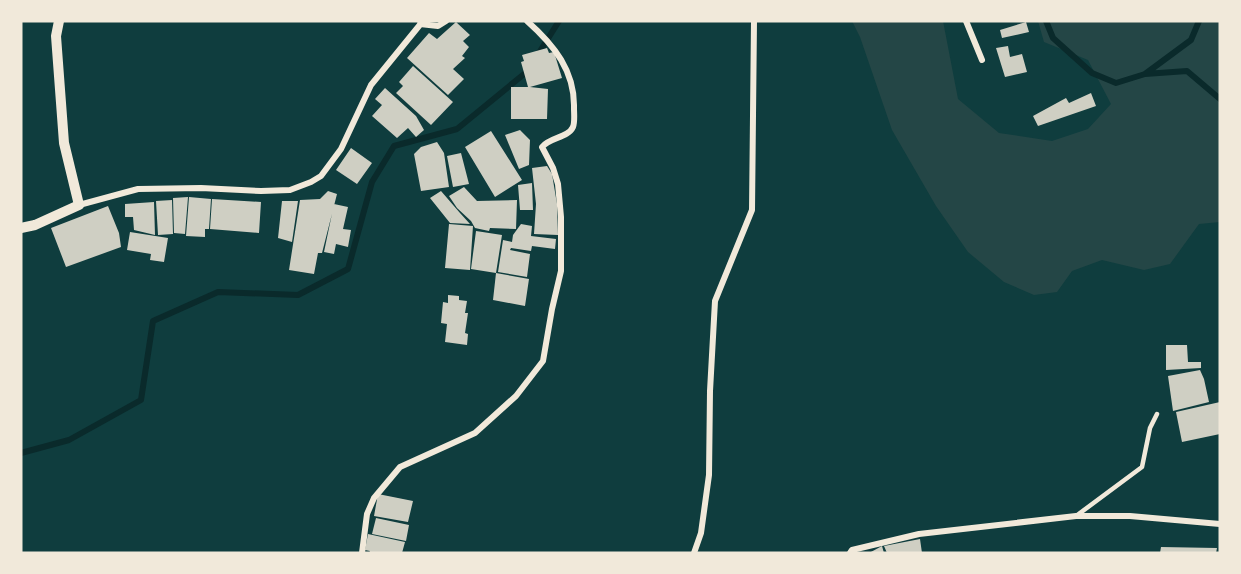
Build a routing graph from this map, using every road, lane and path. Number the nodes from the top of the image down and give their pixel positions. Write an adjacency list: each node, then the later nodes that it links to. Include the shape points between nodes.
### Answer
1 (58, 21): 8 (street, via 64,143)
2 (446, 21): 6 (street, via 438,26)
3 (528, 21): 13 (street, via 552,44 575,92 574,126 542,147 558,184 561,216 561,271 543,361 516,396 475,433 400,467 374,498 367,514)
4 (754, 21): 14 (street, via 752,210 715,301 709,475)
5 (966, 21): 7 (street)
6 (421, 23): 8 (street, via 371,85 341,149 321,176 311,182 290,190 138,189)
7 (982, 60)
8 (79, 205): 9 (street)
9 (21, 228)
10 (1157, 414): 11 (lane, via 1142,467)
11 (1076, 516): 12 (street); 15 (street, via 919,534)
12 (1220, 524)
13 (362, 553)
14 (694, 553)
15 (850, 553)

